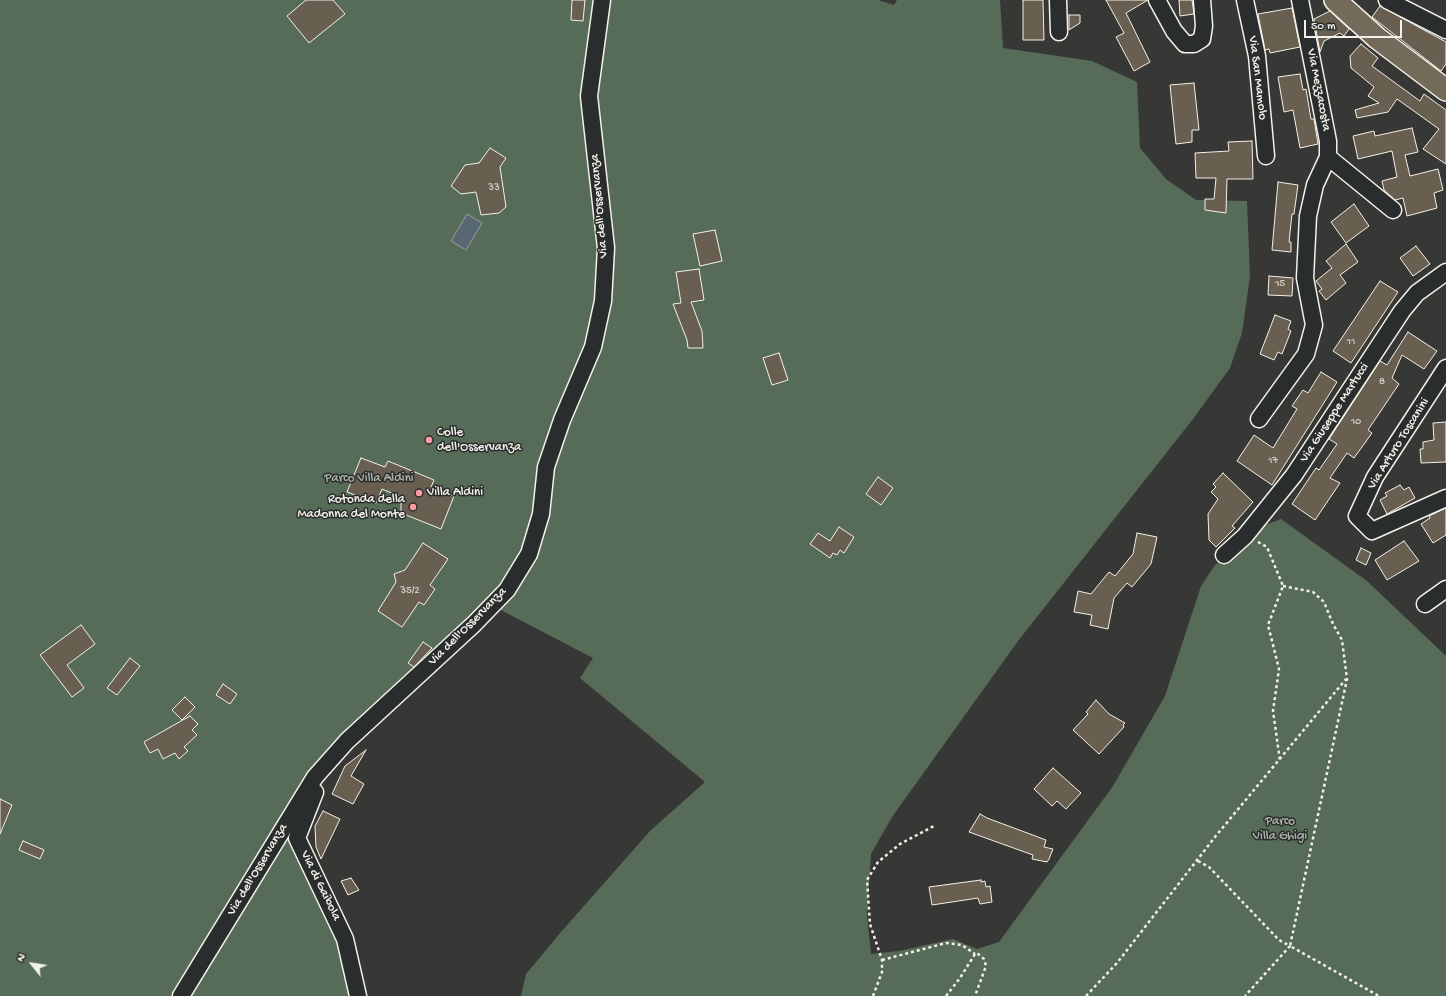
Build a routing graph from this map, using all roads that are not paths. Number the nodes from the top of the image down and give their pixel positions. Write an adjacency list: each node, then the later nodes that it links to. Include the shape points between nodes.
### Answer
1 (602, 0): 22 (street, Via dell'Osservanza, via 589,96 606,248 603,301 593,347 562,420 546,467 541,514 529,554 507,590 474,624 347,741)
2 (1058, 0): 10 (street)
3 (1157, 0): 4 (street, via 1174,32 1185,44 1194,44 1202,39)
4 (1202, 0)
5 (1245, 0): 12 (street, Via San Mamolo, via 1257,56)
6 (1300, 0): 13 (street, Via Mezzacosta, via 1328,141)
7 (1335, 0): 11 (main road, via 1377,38)
8 (1387, 0): 9 (street)
9 (1446, 30)
10 (1059, 32)
11 (1446, 90)
12 (1266, 156)
13 (1328, 157): 14 (street); 17 (street, Via Mezzacosta, via 1315,185 1308,216 1305,278 1314,325 1306,354)
14 (1393, 210)
15 (1446, 272): 19 (street, Via Giuseppe Martucci, via 1417,293 1402,311 1294,475 1245,536)
16 (1446, 368): 18 (street, Via Arturo Toscanini, via 1375,477 1357,516 1372,531)
17 (1259, 419)
18 (1446, 498)
19 (1224, 555)
20 (1446, 589): 21 (street)
21 (1425, 604)
22 (315, 777): 23 (street, Via dell'Osservanza); 24 (street, Via di Gaibola, via 316,791 297,838 340,928)
23 (181, 996)
24 (358, 996)

